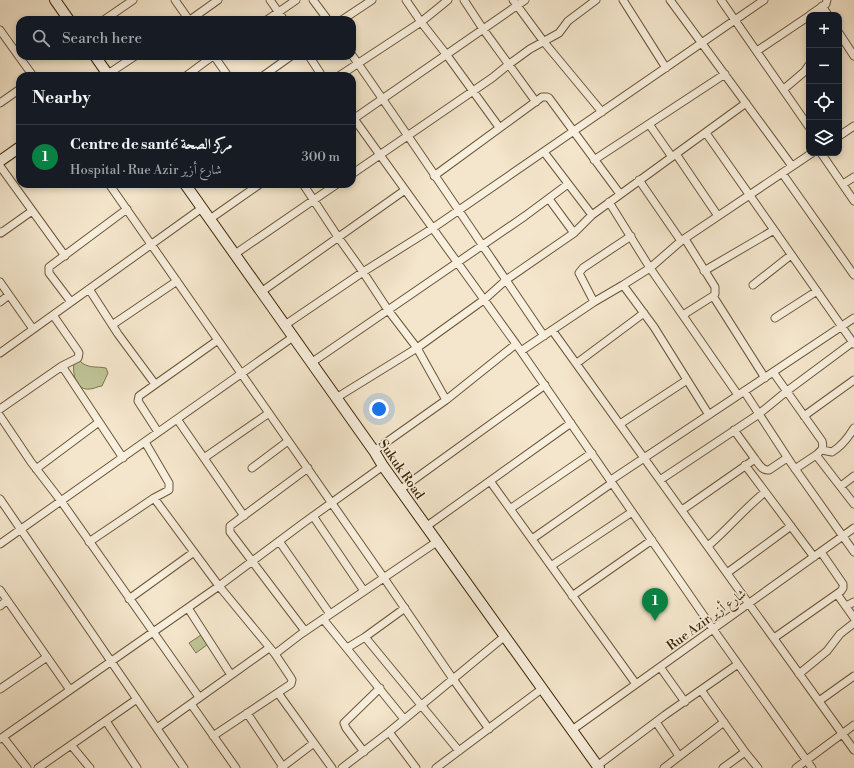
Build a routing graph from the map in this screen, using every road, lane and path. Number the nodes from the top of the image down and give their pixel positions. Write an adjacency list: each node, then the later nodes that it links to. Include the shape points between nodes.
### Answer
1 (55, 0): 24 (street)
2 (133, 0): 25 (street)
3 (175, 0): 26 (street)
4 (218, 0): 27 (street)
5 (270, 0): 21 (street)
6 (296, 0): 21 (street)
7 (313, 0): 30 (street)
8 (372, 0): 31 (street)
9 (406, 0): 34 (street)
10 (448, 0): 34 (street)
11 (464, 0): 35 (street)
12 (525, 0): 19 (street)
13 (596, 0): 38 (street, via 568,21 559,33)
14 (623, 0): 54 (street)
15 (670, 0): 39 (street)
16 (721, 0): 33 (street)
17 (764, 0): 33 (street)
18 (827, 0): 20 (street)
19 (515, 3): 35 (street); 38 (street)
20 (822, 6): 22 (street); 23 (street)
21 (279, 12): 28 (street); 29 (street)
22 (814, 12)
23 (826, 12)
24 (66, 16)
25 (110, 16)
26 (187, 16)
27 (196, 16)
28 (273, 16)
29 (282, 16)
30 (325, 16)
31 (348, 16)
32 (806, 18): 40 (street)
33 (735, 20): 39 (street); 40 (street)
34 (421, 22): 42 (street); 52 (street)
35 (483, 29): 42 (street); 53 (street)
36 (0, 30): 41 (street)
37 (842, 38): 43 (street)
38 (544, 42): 53 (street); 72 (street)
39 (702, 43): 54 (street); 64 (street)
40 (757, 51): 65 (street)
41 (16, 52)
42 (446, 54): 66 (street); 68 (street)
43 (854, 56)
44 (22, 60): 56 (street)
45 (98, 60): 57 (street)
46 (130, 60): 58 (street)
47 (208, 60): 59 (street)
48 (217, 60): 60 (street)
49 (285, 60): 61 (street)
50 (312, 60): 62 (street)
51 (355, 60): 52 (street)
52 (358, 64): 63 (street); 68 (street)
53 (508, 65): 66 (street); 69 (street)
54 (666, 68): 72 (street)
55 (806, 69): 65 (street)
56 (30, 72)
57 (106, 72)
58 (112, 72)
59 (192, 72)
60 (225, 72)
61 (269, 72)
62 (319, 72)
63 (345, 72)
64 (725, 74): 71 (street); 76 (street)
65 (784, 89): 75 (street)
66 (473, 91): 78 (street); 82 (street)
67 (16, 92): 70 (street)
68 (383, 99): 73 (street); 82 (street)
69 (536, 102): 78 (street); 79 (street, via 542,97 549,98)
70 (0, 103)
71 (746, 103): 80 (street); 92 (street)
72 (602, 112): 79 (street)
73 (356, 116)
74 (356, 122): 86 (street)
75 (806, 123)
76 (649, 124): 85 (street); 89 (street)
77 (854, 126): 81 (street)
78 (499, 127): 95 (street)
79 (573, 132): 84 (street); 89 (street)
80 (706, 132): 85 (street); 107 (street)
81 (842, 134)
82 (408, 137): 86 (street); 95 (street)
83 (16, 150): 90 (street)
84 (544, 152): 98 (street); 114 (street)
85 (674, 155): 97 (street); 117 (street)
86 (380, 156): 93 (street); 105 (street)
87 (807, 156): 92 (street)
88 (822, 156): 99 (street)
89 (594, 160): 106 (street)
90 (0, 161)
91 (0, 166): 115 (street)
92 (792, 166): 94 (street)
93 (356, 171)
94 (782, 173): 107 (street); 135 (street)
95 (434, 176): 114 (street)
96 (854, 177): 99 (street)
97 (639, 180): 106 (street); 125 (street)
98 (568, 184): 109 (street); 116 (street)
99 (843, 184): 110 (street)
100 (112, 188): 113 (street)
101 (190, 188): 112 (street, Sukuk Road)
102 (254, 188): 118 (street)
103 (307, 188): 108 (street)
104 (331, 188): 108 (street)
105 (405, 190): 119 (street); 124 (street)
106 (620, 194): 111 (street)
107 (750, 195): 117 (street); 120 (street)
108 (314, 199): 124 (street); 128 (street)
109 (549, 199): 122 (street); 127 (street)
110 (854, 200)
111 (608, 202): 116 (street); 123 (street)
112 (202, 208): 118 (street, Sukuk Road); 126 (street)
113 (127, 209): 126 (street); 130 (street)
114 (459, 210): 119 (street); 127 (street)
115 (32, 211): 121 (street); 130 (street)
116 (592, 214): 122 (street)
117 (718, 216): 125 (street)
118 (210, 219): 128 (street, Sukuk Road)
119 (432, 228): 131 (street); 134 (street)
120 (774, 230): 129 (street); 133 (street)
121 (0, 232)
122 (574, 233): 136 (street)
123 (631, 236): 132 (street); 149 (street, via 579,273)
124 (338, 237): 134 (street); 143 (street)
125 (683, 240): 132 (street); 133 (street)
126 (152, 244): 137 (street); 141 (street)
127 (482, 245): 131 (street); 136 (street)
128 (235, 254): 143 (street, Sukuk Road)
129 (791, 255): 140 (street); 142 (street)
130 (65, 256): 148 (street, via 49,267 48,271)
131 (457, 262): 146 (street); 150 (street)
132 (650, 268): 139 (street); 153 (street)
133 (704, 271): 145 (street, via 715,287)
134 (363, 272): 150 (street); 157 (street)
135 (854, 275)
136 (506, 280): 146 (street); 161 (street)
137 (177, 281): 156 (street); 163 (street)
138 (0, 282): 144 (street)
139 (623, 285): 149 (street); 151 (street)
140 (753, 285)
141 (89, 289): 148 (street); 156 (street)
142 (817, 290): 154 (street); 158 (street)
143 (261, 292): 157 (street, Sukuk Road)
144 (9, 295): 147 (street); 159 (street)
145 (713, 296): 153 (street); 174 (street)
146 (485, 299): 165 (street); 166 (street)
147 (0, 302)
148 (71, 302): 152 (street)
149 (594, 302): 160 (street)
150 (388, 310): 166 (street); 169 (street)
151 (644, 313): 170 (street); 175 (street)
152 (53, 315): 159 (street); 171 (street, via 79,353 78,358)
153 (683, 315): 180 (street)
154 (775, 318)
155 (854, 318): 158 (street)
156 (112, 325): 177 (street)
157 (285, 325): 162 (street, Sukuk Road)
158 (842, 326): 164 (street); 172 (street)
159 (33, 329): 168 (street)
160 (552, 330): 161 (street); 170 (street)
161 (544, 336): 167 (street)
162 (293, 337): 169 (street, Sukuk Road); 173 (street)
163 (218, 340): 173 (street); 177 (street)
164 (854, 343): 179 (street)
165 (516, 344): 167 (street); 182 (street)
166 (417, 348): 181 (street); 182 (street)
167 (521, 352): 178 (street)
168 (0, 353)
169 (311, 363): 181 (street, Sukuk Road)
170 (576, 363): 192 (street)
171 (62, 366): 183 (street); 190 (street)
172 (773, 372): 174 (street); 179 (street)
173 (242, 374): 184 (street); 189 (street)
174 (764, 378): 180 (street)
175 (687, 380): 186 (street); 192 (street)
176 (854, 380): 188 (street)
177 (155, 384): 195 (street, via 142,394 138,401)
178 (545, 385): 191 (street); 218 (street)
179 (787, 391): 185 (street); 188 (street)
180 (741, 393): 185 (street); 186 (street)
181 (336, 398): 199 (street, Sukuk Road)
182 (446, 400): 199 (street)
183 (0, 409)
184 (269, 413): 196 (street); 203 (street)
185 (758, 414): 194 (street); 205 (street)
186 (709, 415): 204 (street)
187 (0, 416): 211 (street)
188 (804, 416): 198 (street, via 822,441)
189 (177, 419): 195 (street); 203 (street)
190 (99, 422): 202 (street); 211 (street)
191 (571, 423): 200 (street); 215 (street)
192 (620, 424): 204 (street)
193 (854, 428): 198 (street, via 838,448 832,452)
194 (734, 430): 206 (street); 214 (street)
195 (158, 432): 197 (street)
196 (288, 441): 209 (street); 210 (street)
197 (145, 442): 202 (street); 220 (street, via 170,487)
198 (822, 450): 201 (street)
199 (374, 451): 207 (street, Sukuk Road)
200 (592, 453): 216 (street); 225 (street)
201 (816, 455): 212 (street); 217 (street)
202 (122, 458): 222 (street)
203 (204, 458): 228 (street)
204 (644, 458): 214 (street); 216 (street)
205 (787, 458): 206 (street, via 769,470 762,468); 212 (street)
206 (755, 459): 208 (street)
207 (383, 466): 218 (street, Sukuk Road); 223 (street)
208 (745, 466): 219 (street); 226 (street)
209 (252, 468)
210 (308, 468): 223 (street); 228 (street)
211 (36, 469): 222 (street)
212 (795, 469): 234 (street)
213 (854, 476): 217 (street)
214 (660, 480): 226 (street)
215 (490, 481): 225 (street); 230 (street)
216 (611, 482): 227 (street); 235 (street)
217 (840, 486): 224 (street)
218 (401, 489): 230 (street, Sukuk Road)
219 (765, 492): 231 (street); 241 (street)
220 (154, 498): 239 (street); 242 (street)
221 (0, 499): 233 (street)
222 (61, 501): 233 (street); 239 (street)
223 (332, 503): 229 (street); 249 (street)
224 (854, 504)
225 (510, 509): 235 (street)
226 (682, 510): 241 (street)
227 (632, 512): 236 (street); 247 (street)
228 (244, 516): 246 (street, via 230,526 229,530)
229 (313, 516): 237 (street); 252 (street)
230 (427, 526): 238 (street, Sukuk Road)
231 (791, 526): 245 (street); 248 (street)
232 (854, 528): 234 (street, Rue Azir شارع أزير)
233 (21, 529): 240 (street); 277 (street)
234 (843, 536): 243 (street, Rue Azir شارع أزير); 244 (street)
235 (532, 539): 247 (street)
236 (652, 540): 254 (street); 267 (street)
237 (278, 541): 246 (street); 263 (street)
238 (438, 541): 249 (street); 270 (street, Sukuk Road)
239 (89, 542): 255 (street)
240 (0, 544)
241 (708, 546): 248 (street)
242 (194, 552): 250 (street); 255 (street)
243 (821, 552): 245 (street, Rue Azir شارع أزير); 253 (street, via 843,584 843,588)
244 (854, 552)
245 (814, 557): 258 (street, Rue Azir شارع أزير)
246 (252, 561): 250 (street); 268 (street)
247 (551, 566): 254 (street)
248 (727, 573): 258 (street)
249 (384, 578): 252 (street); 262 (street)
250 (219, 586): 261 (street); 273 (street)
251 (0, 590): 256 (street)
252 (364, 591): 263 (street)
253 (837, 594): 260 (street); 272 (street)
254 (572, 596): 284 (street)
255 (129, 599): 269 (street)
256 (7, 600): 259 (street); 276 (street)
257 (854, 602): 260 (street)
258 (749, 604): 267 (street, Rue Azir شارع أزير); 272 (street)
259 (0, 606)
260 (846, 606): 264 (street)
261 (188, 608): 269 (street); 281 (street)
262 (404, 608): 271 (street); 283 (street)
263 (330, 614): 265 (street)
264 (854, 618)
265 (323, 619): 268 (street); 274 (street)
266 (854, 622): 280 (street, via 840,634 827,651)
267 (713, 629): 278 (street); 279 (street, Rue Azir شارع أزير)
268 (305, 632): 275 (street)
269 (153, 633): 277 (street); 291 (street)
270 (505, 636): 283 (street); 286 (street, Sukuk Road)
271 (365, 637): 274 (street); 296 (street)
272 (774, 638): 280 (street)
273 (269, 648): 275 (street); 281 (street)
274 (347, 648): 285 (street)
275 (275, 654): 290 (street, via 292,680 291,684)
276 (47, 657): 287 (street); 288 (street)
277 (112, 662): 288 (street); 292 (street)
278 (738, 664): 289 (street); 317 (street)
279 (660, 667): 284 (street, Rue Azir شارع أزير); 294 (street)
280 (799, 674): 293 (street)
281 (231, 675): 291 (street)
282 (854, 676): 293 (street)
283 (452, 679): 296 (street); 304 (street)
284 (636, 684): 305 (street, Rue Azir شارع أزير)
285 (380, 688): 298 (street); 314 (street, via 344,723)
286 (543, 688): 304 (street); 305 (street, Sukuk Road)
287 (0, 689)
288 (70, 690): 309 (street)
289 (701, 690): 294 (street); 301 (street)
290 (278, 693): 297 (street); 310 (street)
291 (199, 697): 295 (street)
292 (137, 699): 299 (street); 303 (street)
293 (819, 701): 307 (street)
294 (685, 702): 300 (street)
295 (191, 704): 303 (street); 308 (street)
296 (420, 705): 298 (street); 313 (street)
297 (247, 713): 308 (street); 318 (street)
298 (404, 719): 306 (street)
299 (106, 721): 311 (street); 323 (street)
300 (656, 722): 316 (street); 319 (street)
301 (724, 722): 315 (street); 316 (street)
302 (854, 725): 307 (street)
303 (157, 728): 324 (street)
304 (489, 729): 313 (street)
305 (572, 730): 319 (street, Sukuk Road)
306 (389, 732): 314 (street); 328 (street)
307 (842, 734): 312 (street); 317 (street)
308 (213, 736): 325 (street)
309 (2, 738): 320 (street)
310 (314, 743): 318 (street); 326 (street)
311 (72, 745): 321 (street); 322 (street)
312 (854, 750)
313 (459, 751): 329 (street)
314 (364, 752): 327 (street)
315 (745, 752): 331 (street); 332 (street)
316 (679, 756): 330 (street)
317 (807, 760): 333 (street); 334 (street)
318 (282, 767)
319 (598, 767)
320 (27, 768)
321 (38, 768)
322 (90, 768)
323 (137, 768)
324 (184, 768)
325 (236, 768)
326 (332, 768)
327 (342, 768)
328 (416, 768)
329 (436, 768)
330 (664, 768)
331 (723, 768)
332 (758, 768)
333 (796, 768)
334 (812, 768)

